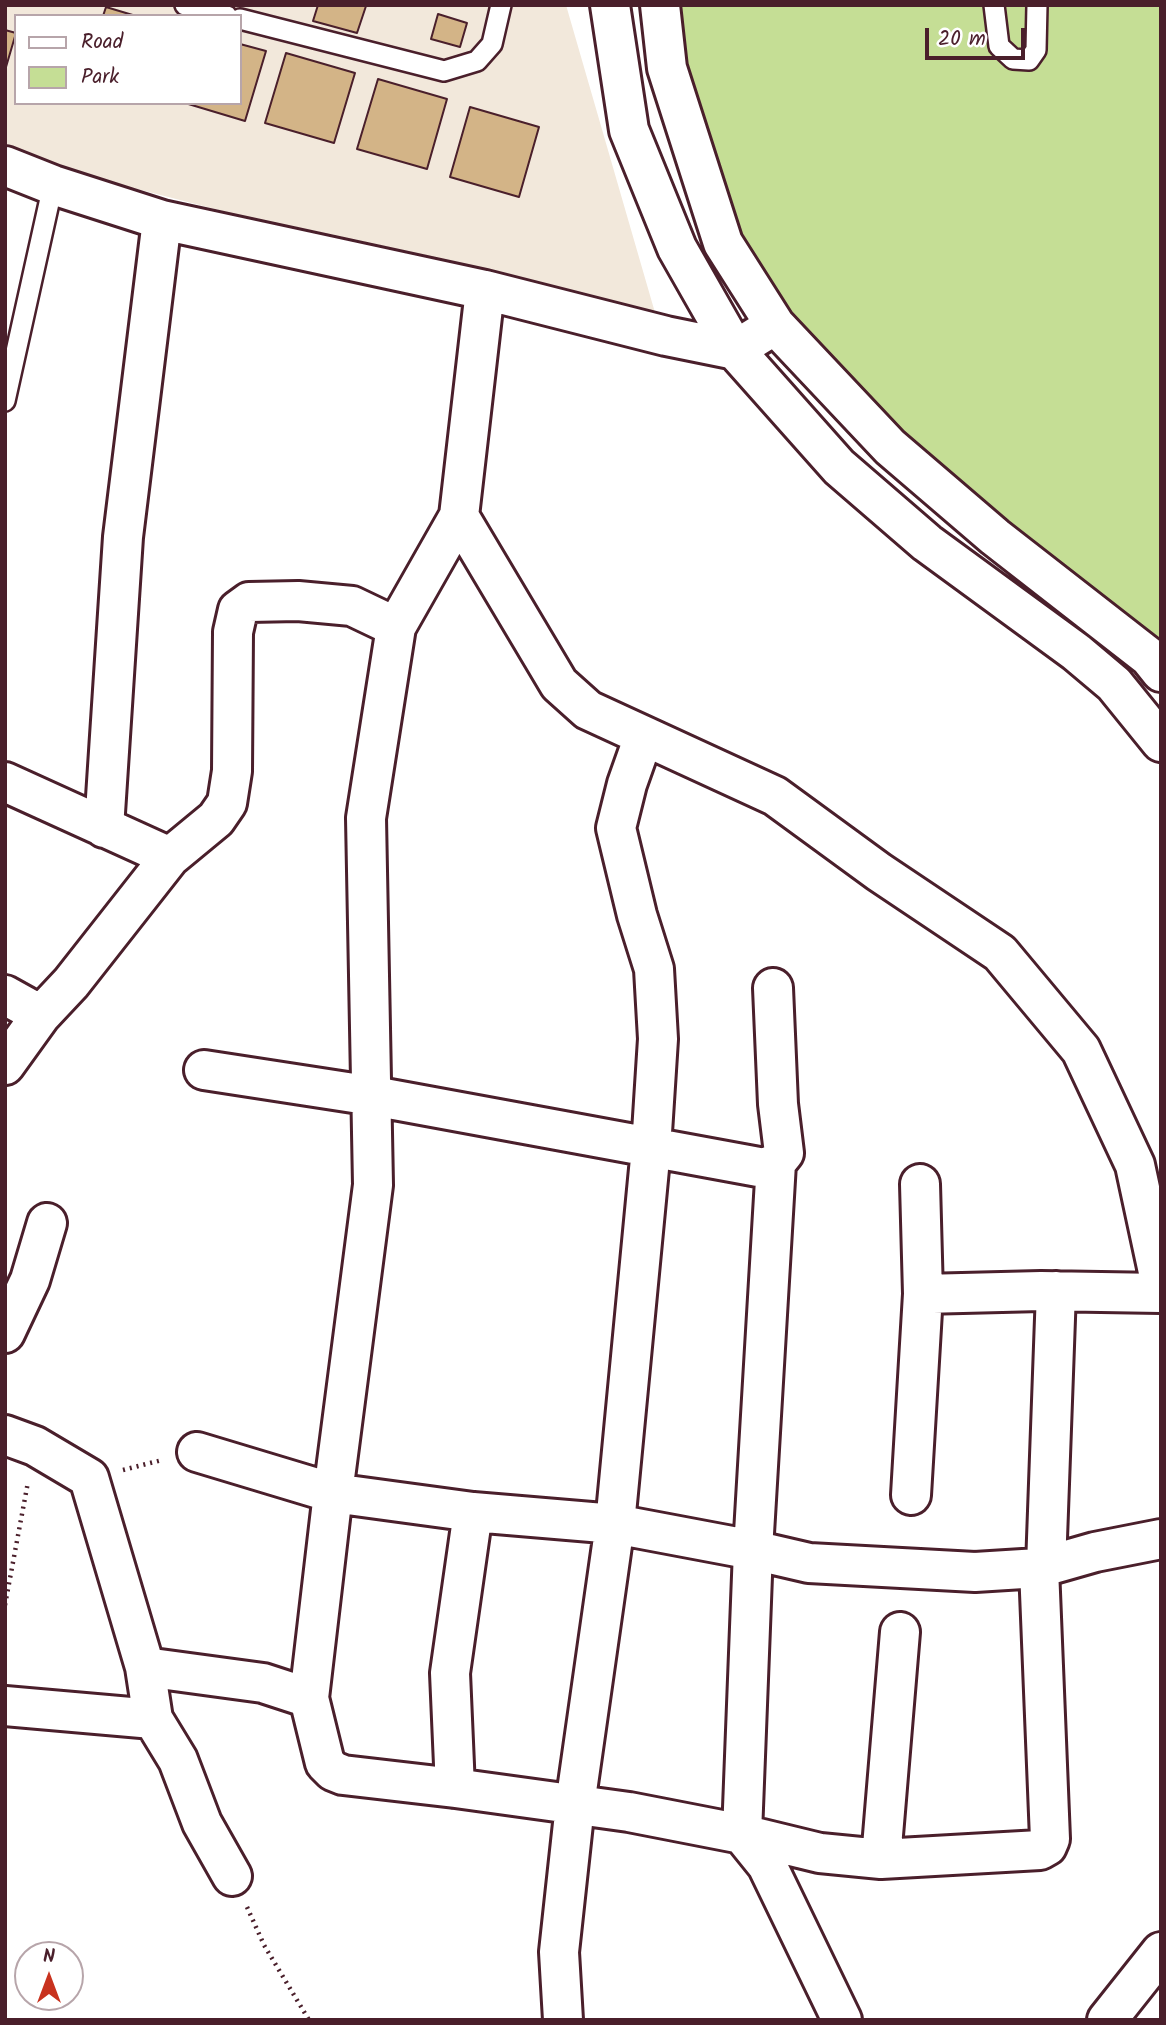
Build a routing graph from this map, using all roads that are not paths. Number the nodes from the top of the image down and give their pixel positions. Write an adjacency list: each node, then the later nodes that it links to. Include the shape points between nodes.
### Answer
1 (185, 5): 7 (lane)
2 (501, 5): 8 (lane, via 492,44 477,61 444,71)
3 (610, 5): 14 (street, via 629,130 677,248)
4 (660, 5): 13 (street, via 667,68 723,243)
5 (994, 5): 6 (lane, via 999,46 1013,59 1029,60 1036,50)
6 (1037, 5)
7 (219, 14)
8 (242, 20)
9 (5, 166): 10 (street)
10 (53, 186): 11 (street); 15 (lane)
11 (162, 220): 12 (street); 22 (street, via 123,537)
12 (485, 290): 14 (street); 16 (street)
13 (775, 325): 14 (street); 18 (street, via 890,447 995,537 1149,657)
14 (735, 350): 20 (street, via 839,467 927,543 1114,684)
15 (5, 401)
16 (459, 516): 17 (street); 19 (street, via 559,684 588,709)
17 (396, 627): 23 (street, via 352,606 248,602 237,610 227,803 216,820); 29 (street, via 366,818)
18 (1161, 672)
19 (644, 736): 30 (street, via 616,828 653,969 658,1039); 34 (street, via 775,796 1000,953 1082,1050 1135,1165)
20 (1161, 743)
21 (5, 782): 22 (street)
22 (104, 828): 23 (street)
23 (170, 857): 26 (street)
24 (773, 988): 31 (street, via 784,1153)
25 (5, 995): 26 (street)
26 (41, 1015): 27 (street)
27 (5, 1065)
28 (204, 1070): 29 (street)
29 (373, 1096): 30 (street); 41 (street, via 373,1185)
30 (651, 1147): 31 (street, via 764,1168); 44 (street)
31 (776, 1163): 46 (street)
32 (920, 1184): 37 (street)
33 (47, 1223): 38 (street, via 30,1280)
34 (1161, 1286)
35 (1056, 1291): 36 (street); 37 (street); 47 (street)
36 (1161, 1293)
37 (923, 1294): 42 (street)
38 (5, 1333)
39 (20, 1441): 49 (street, via 89,1478)
40 (197, 1452): 41 (street)
41 (333, 1493): 43 (street); 50 (street)
42 (911, 1495)
43 (473, 1512): 44 (street); 53 (street, via 450,1673)
44 (615, 1524): 46 (street); 54 (street)
45 (1161, 1539): 47 (street)
46 (753, 1550): 47 (street, via 823,1564 975,1572); 55 (street)
47 (1043, 1567): 56 (street, via 1047,1846)
48 (901, 1632): 56 (street)
49 (145, 1667): 50 (street, via 263,1683); 52 (street)
50 (309, 1698): 53 (street, via 326,1763 333,1771)
51 (5, 1706): 52 (street)
52 (153, 1719): 57 (street, via 178,1760 202,1823)
53 (455, 1788): 54 (street)
54 (575, 1805): 55 (street); 59 (street, via 559,1952)
55 (742, 1834): 56 (street, via 820,1853); 60 (street, via 767,1865)
56 (881, 1859)
57 (232, 1876)
58 (1161, 1952): 61 (street)
59 (563, 2020)
60 (842, 2020)
61 (1107, 2020)

